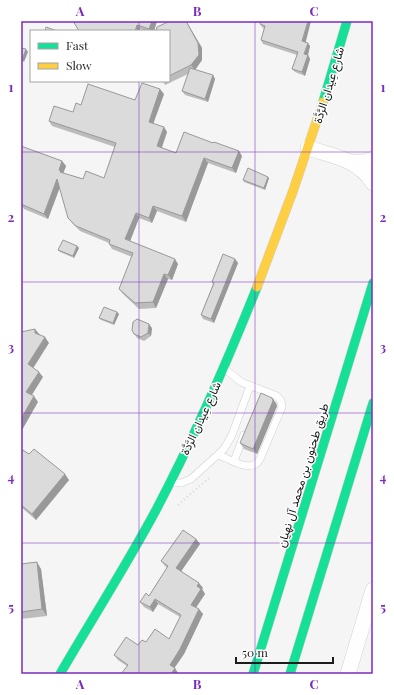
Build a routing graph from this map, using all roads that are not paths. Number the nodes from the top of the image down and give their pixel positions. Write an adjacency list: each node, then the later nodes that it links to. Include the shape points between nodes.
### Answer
1 (347, 21): 2 (street, شارع عِيدان الرَّدَّة)
2 (308, 148): 4 (street); 7 (street, شارع عِيدان الرَّدَّة, via 272,249)
3 (373, 160): 4 (street)
4 (352, 162): 5 (street, via 362,169)
5 (373, 183)
6 (373, 284): 16 (street, طريق طحنون بن محمد آل نهيان)
7 (223, 367): 8 (lane, via 237,380); 13 (street, شارع عِيدان الرَّدَّة)
8 (250, 386): 11 (lane, via 232,435); 12 (lane, via 261,394 279,398 281,410 258,462 249,466)
9 (373, 403): 17 (street)
10 (248, 426): 12 (lane)
11 (219, 455): 12 (lane); 13 (lane, via 191,479 181,483)
12 (234, 461)
13 (170, 483): 15 (street, شارع عِيدان الرَّدَّة, via 149,524)
14 (373, 590): 18 (street)
15 (60, 674)
16 (253, 674)
17 (290, 674)
18 (348, 674)

